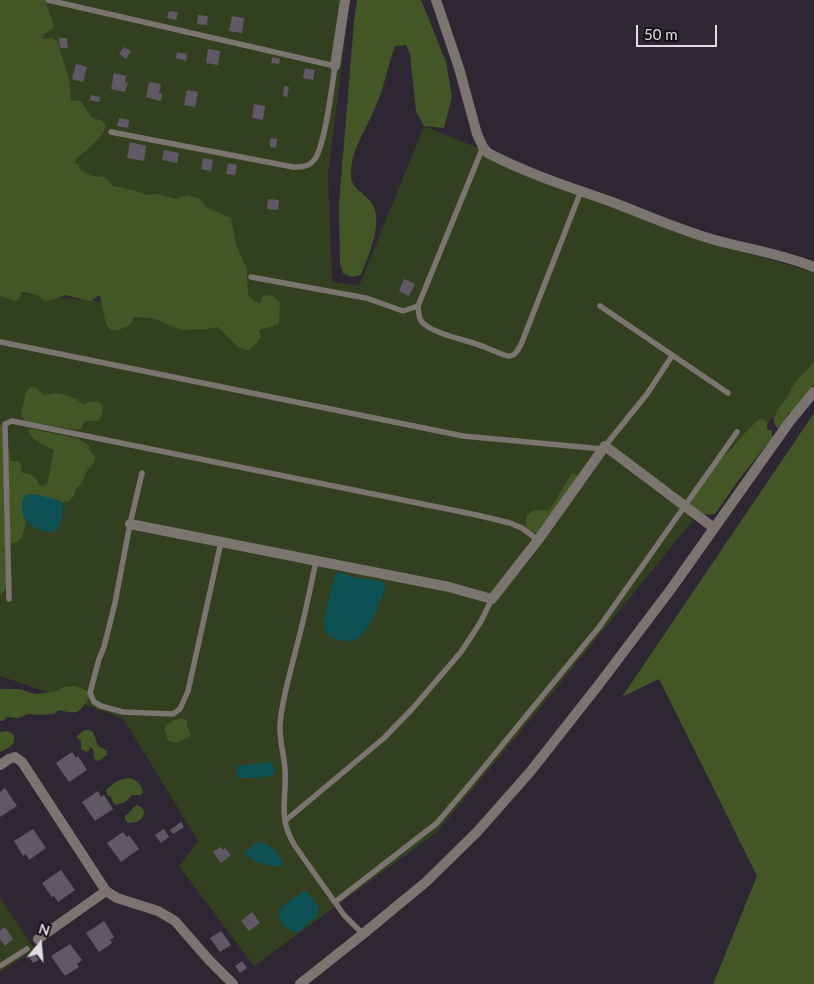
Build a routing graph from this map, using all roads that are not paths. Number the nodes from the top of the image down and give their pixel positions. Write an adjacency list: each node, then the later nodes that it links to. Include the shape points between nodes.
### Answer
1 (48, 0): 4 (lane)
2 (345, 0): 4 (street)
3 (436, 0): 6 (street)
4 (335, 66): 5 (lane, via 319,154 306,167)
5 (111, 132)
6 (483, 147): 7 (street, via 494,156); 10 (lane)
7 (581, 191): 8 (street, via 715,240); 10 (lane, via 522,342 513,355 508,356 424,324 419,317)
8 (814, 267)
9 (250, 277): 10 (lane, via 366,298 403,311)
10 (418, 306)
11 (600, 306): 13 (lane)
12 (1, 342): 17 (lane, via 463,436)
13 (672, 356): 15 (lane); 17 (lane, via 647,394)
14 (814, 392): 21 (street)
15 (728, 394)
16 (737, 432): 19 (lane)
17 (604, 447): 19 (street); 22 (street)
18 (142, 473): 20 (lane)
19 (685, 506): 21 (street); 30 (lane, via 600,626 437,823)
20 (130, 524): 23 (street); 23 (lane, via 115,603 90,693 94,702 123,712 173,714 180,709 188,691)
21 (714, 528): 31 (street, via 620,657 530,772 477,832 426,882)
22 (538, 540): 25 (lane, via 510,523 478,515 12,421 5,424); 26 (street)
23 (221, 542): 24 (street)
24 (316, 560): 26 (street); 28 (lane, via 280,724 285,769)
25 (9, 599)
26 (492, 599): 28 (lane, via 461,652 413,708 384,738)
27 (0, 765): 29 (street, via 16,757 22,762)
28 (285, 821): 30 (lane, via 288,835)
29 (106, 891): 32 (street); 35 (street, via 175,921)
30 (335, 902): 31 (lane)
31 (363, 934): 36 (street)
32 (38, 939)
33 (27, 948): 34 (lane)
34 (0, 966)
35 (234, 984)
36 (300, 984)

